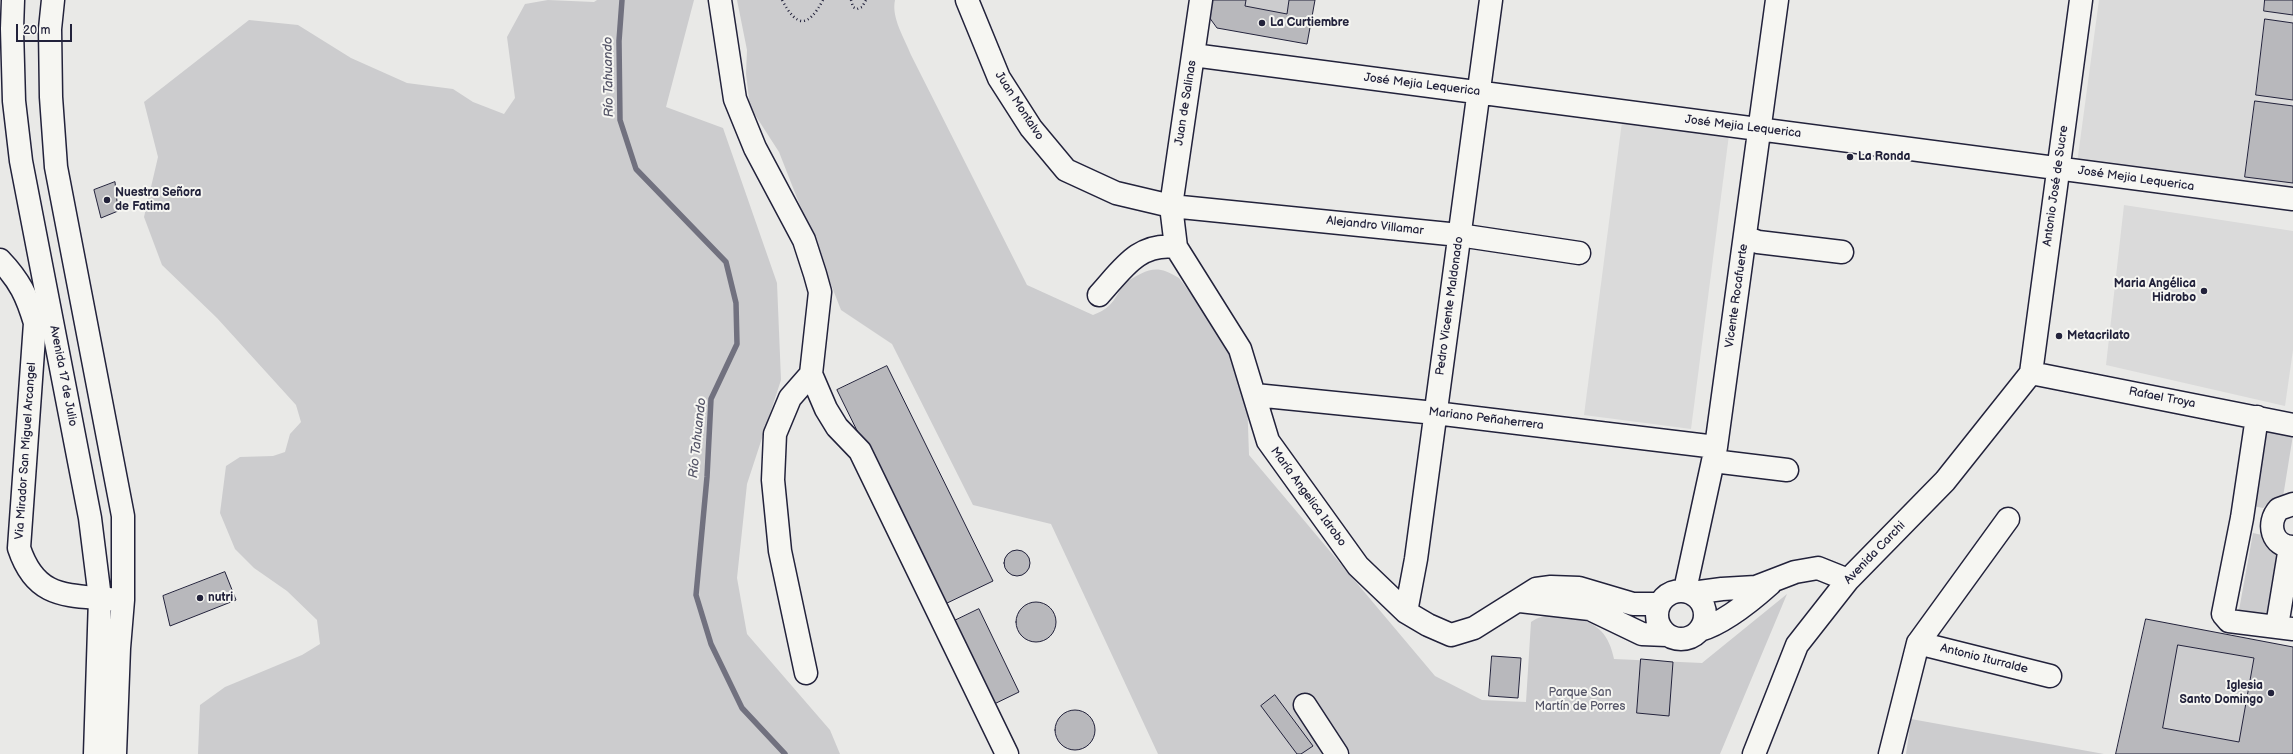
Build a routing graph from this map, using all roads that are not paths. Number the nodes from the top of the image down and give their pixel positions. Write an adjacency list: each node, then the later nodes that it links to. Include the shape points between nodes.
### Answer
1 (13, 0): 38 (street, Avenida 17 de Julio, via 14,101 21,161 90,518)
2 (53, 0): 39 (street, via 50,29 51,97 56,167 123,516)
3 (720, 0): 23 (street, via 734,99 755,148 804,240 820,292)
4 (967, 0): 14 (street, Juan Montalvo, via 999,78 1031,128 1066,170 1116,193)
5 (1201, 0): 9 (street, Juan de Salinas)
6 (1491, 0): 10 (street, Pedro Vicente Maldonado)
7 (1777, 0): 11 (street, Vicente Rocafuerte)
8 (2081, 0): 12 (street, Antonio José de Sucre)
9 (1193, 55): 10 (street, José Mejia Lequerica); 14 (street, Juan de Salinas)
10 (1478, 92): 11 (street, José Mejia Lequerica); 15 (street, Pedro Vicente Maldonado)
11 (1760, 129): 12 (street, José Mejia Lequerica); 16 (street, Vicente Rocafuerte)
12 (2059, 168): 13 (street, José Mejia Lequerica); 22 (street, Antonio José de Sucre)
13 (2293, 199)
14 (1171, 206): 15 (street, Alejandro Villamar); 17 (street, María Angelica Idrobo)
15 (1459, 235): 19 (street, Alejandro Villamar); 25 (street, Pedro Vicente Maldonado)
16 (1745, 237): 18 (street, via 1758,242); 28 (street, Vicente Rocafuerte)
17 (1176, 247): 21 (street, via 1164,245 1134,256); 24 (street, María Angelica Idrobo, via 1240,349)
18 (1842, 252)
19 (1579, 253)
20 (0, 260): 38 (street, Via Mirador San Miguel Arcangel, via 14,275 27,296 35,323 19,548 24,564 36,581 51,592)
21 (1099, 295)
22 (2032, 373): 26 (street, Rafael Troya); 35 (street, Avenida Carchi, via 1945,481)
23 (811, 374): 47 (street, via 790,398 775,434 773,480 780,551); 52 (street, via 837,427 860,451)
24 (1255, 395): 25 (street, Mariano Peñaherrera); 42 (street, María Angelica Idrobo, via 1268,441 1358,566)
25 (1435, 413): 28 (street, Mariano Peñaherrera); 42 (street, Pedro Vicente Maldonado, via 1416,559)
26 (2257, 417): 27 (street, Rafael Troya); 31 (street)
27 (2293, 425)
28 (1715, 454): 29 (street, Mariano Peñaherrera); 37 (street, Vicente Rocafuerte)
29 (1787, 470)
30 (2293, 504): 33 (street, via 2279,509)
31 (2242, 518): 33 (street); 43 (street, via 2224,614 2229,621)
32 (2008, 519): 46 (street)
33 (2271, 523): 34 (street, via 2272,532 2277,540)
34 (2292, 547): 43 (street)
35 (1848, 580): 36 (street, via 1818,568 1795,572); 54 (street, Avenida Carchi, via 1797,645)
36 (1772, 582): 37 (street, via 1750,588); 44 (street, via 1753,599 1712,627)
37 (1689, 592): 41 (street, via 1666,595); 44 (street, via 1702,602 1705,610)
38 (100, 598): 39 (street, Via Mirador San Miguel Arcangel); 50 (street, Avenida 17 de Julio)
39 (123, 600): 51 (street)
40 (1520, 601): 41 (street, María Angelica Idrobo, via 1536,590 1567,587 1579,588 1633,604); 42 (street, María Angelica Idrobo, via 1474,628 1451,635); 45 (street, via 1590,609 1642,634)
41 (1659, 604): 45 (street, via 1656,615 1658,623)
42 (1406, 612)
43 (2285, 628)
44 (1700, 630): 45 (street, via 1682,639)
45 (1667, 635)
46 (1918, 643): 48 (street, Antonio Iturralde); 55 (street)
47 (806, 673)
48 (2050, 676)
49 (1305, 705): 53 (street)
50 (95, 754)
51 (116, 754)
52 (1007, 754)
53 (1337, 754)
54 (1754, 754)
55 (1890, 754)

